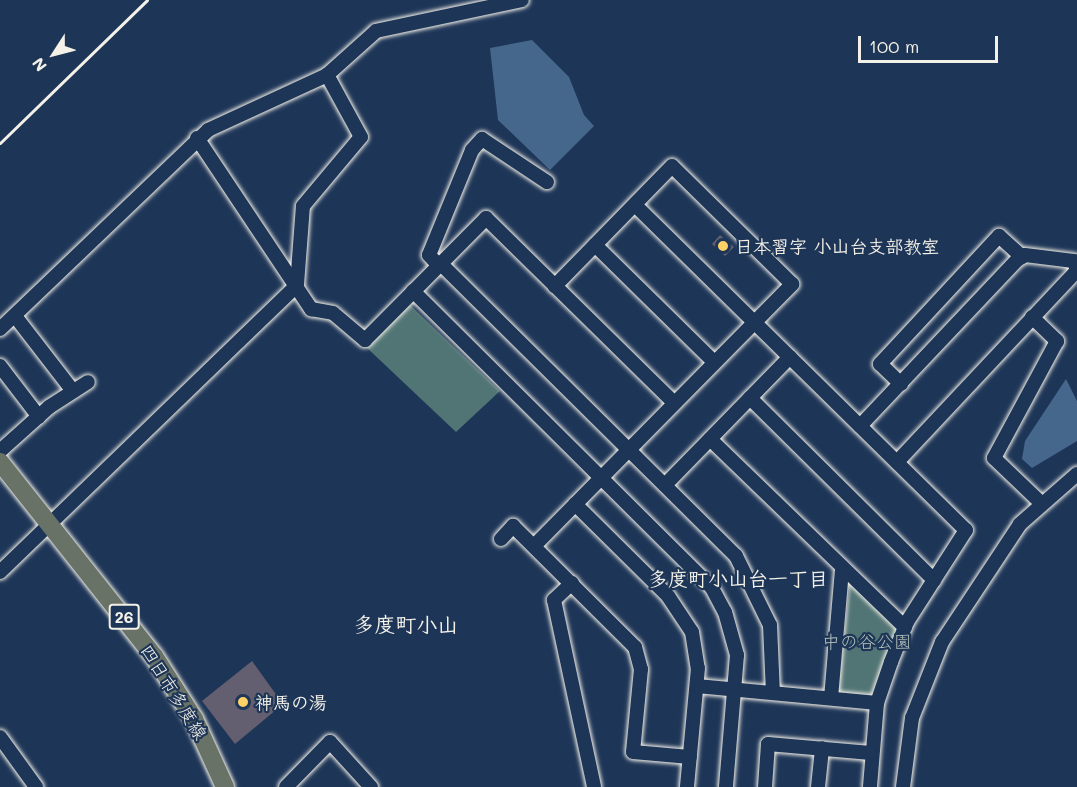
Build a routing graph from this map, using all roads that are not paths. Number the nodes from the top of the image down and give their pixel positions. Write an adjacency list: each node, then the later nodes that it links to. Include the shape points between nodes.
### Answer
1 (522, 0): 2 (street, via 376,31)
2 (327, 75): 3 (street); 10 (street, via 361,138 304,203)
3 (197, 138): 10 (street); 13 (street)
4 (547, 182): 8 (street, via 482,139 472,150 429,255)
5 (635, 205): 6 (street); 15 (street); 15 (street, via 672,166 792,284)
6 (595, 245): 11 (street); 18 (street)
7 (1022, 257): 9 (street, via 1074,261); 21 (street); 21 (street, via 999,236 880,364)
8 (440, 265): 11 (street, via 486,218); 12 (street); 28 (street)
9 (1077, 270): 14 (street)
10 (297, 285): 12 (street, via 311,309 333,313 365,340); 37 (street)
11 (555, 286): 24 (street)
12 (413, 291): 33 (street)
13 (15, 316): 16 (street); 22 (street)
14 (1032, 317): 31 (street); 35 (street, via 1057,341 994,458)
15 (754, 322): 17 (street); 18 (street)
16 (0, 329)
17 (790, 357): 23 (street); 26 (street)
18 (714, 362): 24 (street)
19 (0, 366): 25 (street)
20 (88, 382): 22 (street)
21 (901, 384): 26 (street)
22 (73, 391): 25 (street)
23 (750, 398): 27 (street); 42 (street)
24 (674, 403): 28 (street)
25 (39, 417): 29 (street)
26 (860, 426): 31 (street)
27 (710, 439): 34 (street); 40 (street)
28 (628, 450): 33 (street); 34 (street)
29 (0, 452)
30 (0, 462): 37 (main road, 四日市多度線 / 26)
31 (897, 462): 42 (street, via 966,530)
32 (1077, 474): 35 (street)
33 (602, 477): 36 (street); 46 (street, via 712,588 734,642)
34 (665, 485): 47 (street, via 736,556 754,585 772,638)
35 (1040, 502): 64 (street, via 998,554 928,669 912,718)
36 (574, 504): 39 (street); 45 (street, via 682,613 696,645)
37 (50, 523): 41 (street); 55 (main road, 四日市多度線 / 26, via 154,656 194,719)
38 (501, 539): 39 (street, via 513,526)
39 (534, 546): 43 (street)
40 (842, 570): 44 (street); 48 (street)
41 (0, 572)
42 (934, 580): 44 (street)
43 (572, 583): 53 (street, via 638,653 633,752); 58 (street, via 554,600)
44 (905, 627): 49 (street)
45 (697, 686): 46 (street); 53 (street)
46 (736, 690): 47 (street); 60 (street)
47 (773, 693): 48 (street)
48 (831, 698): 49 (street)
49 (877, 703): 52 (street)
50 (0, 737): 54 (street)
51 (822, 748): 52 (street); 61 (street, via 768,744); 62 (street)
52 (871, 753): 63 (street)
53 (690, 757): 59 (street)
54 (36, 787)
55 (225, 787)
56 (286, 787): 57 (street, via 330,742)
57 (371, 787)
58 (594, 787)
59 (687, 787)
60 (726, 787)
61 (765, 787)
62 (818, 787)
63 (870, 787)
64 (903, 787)

